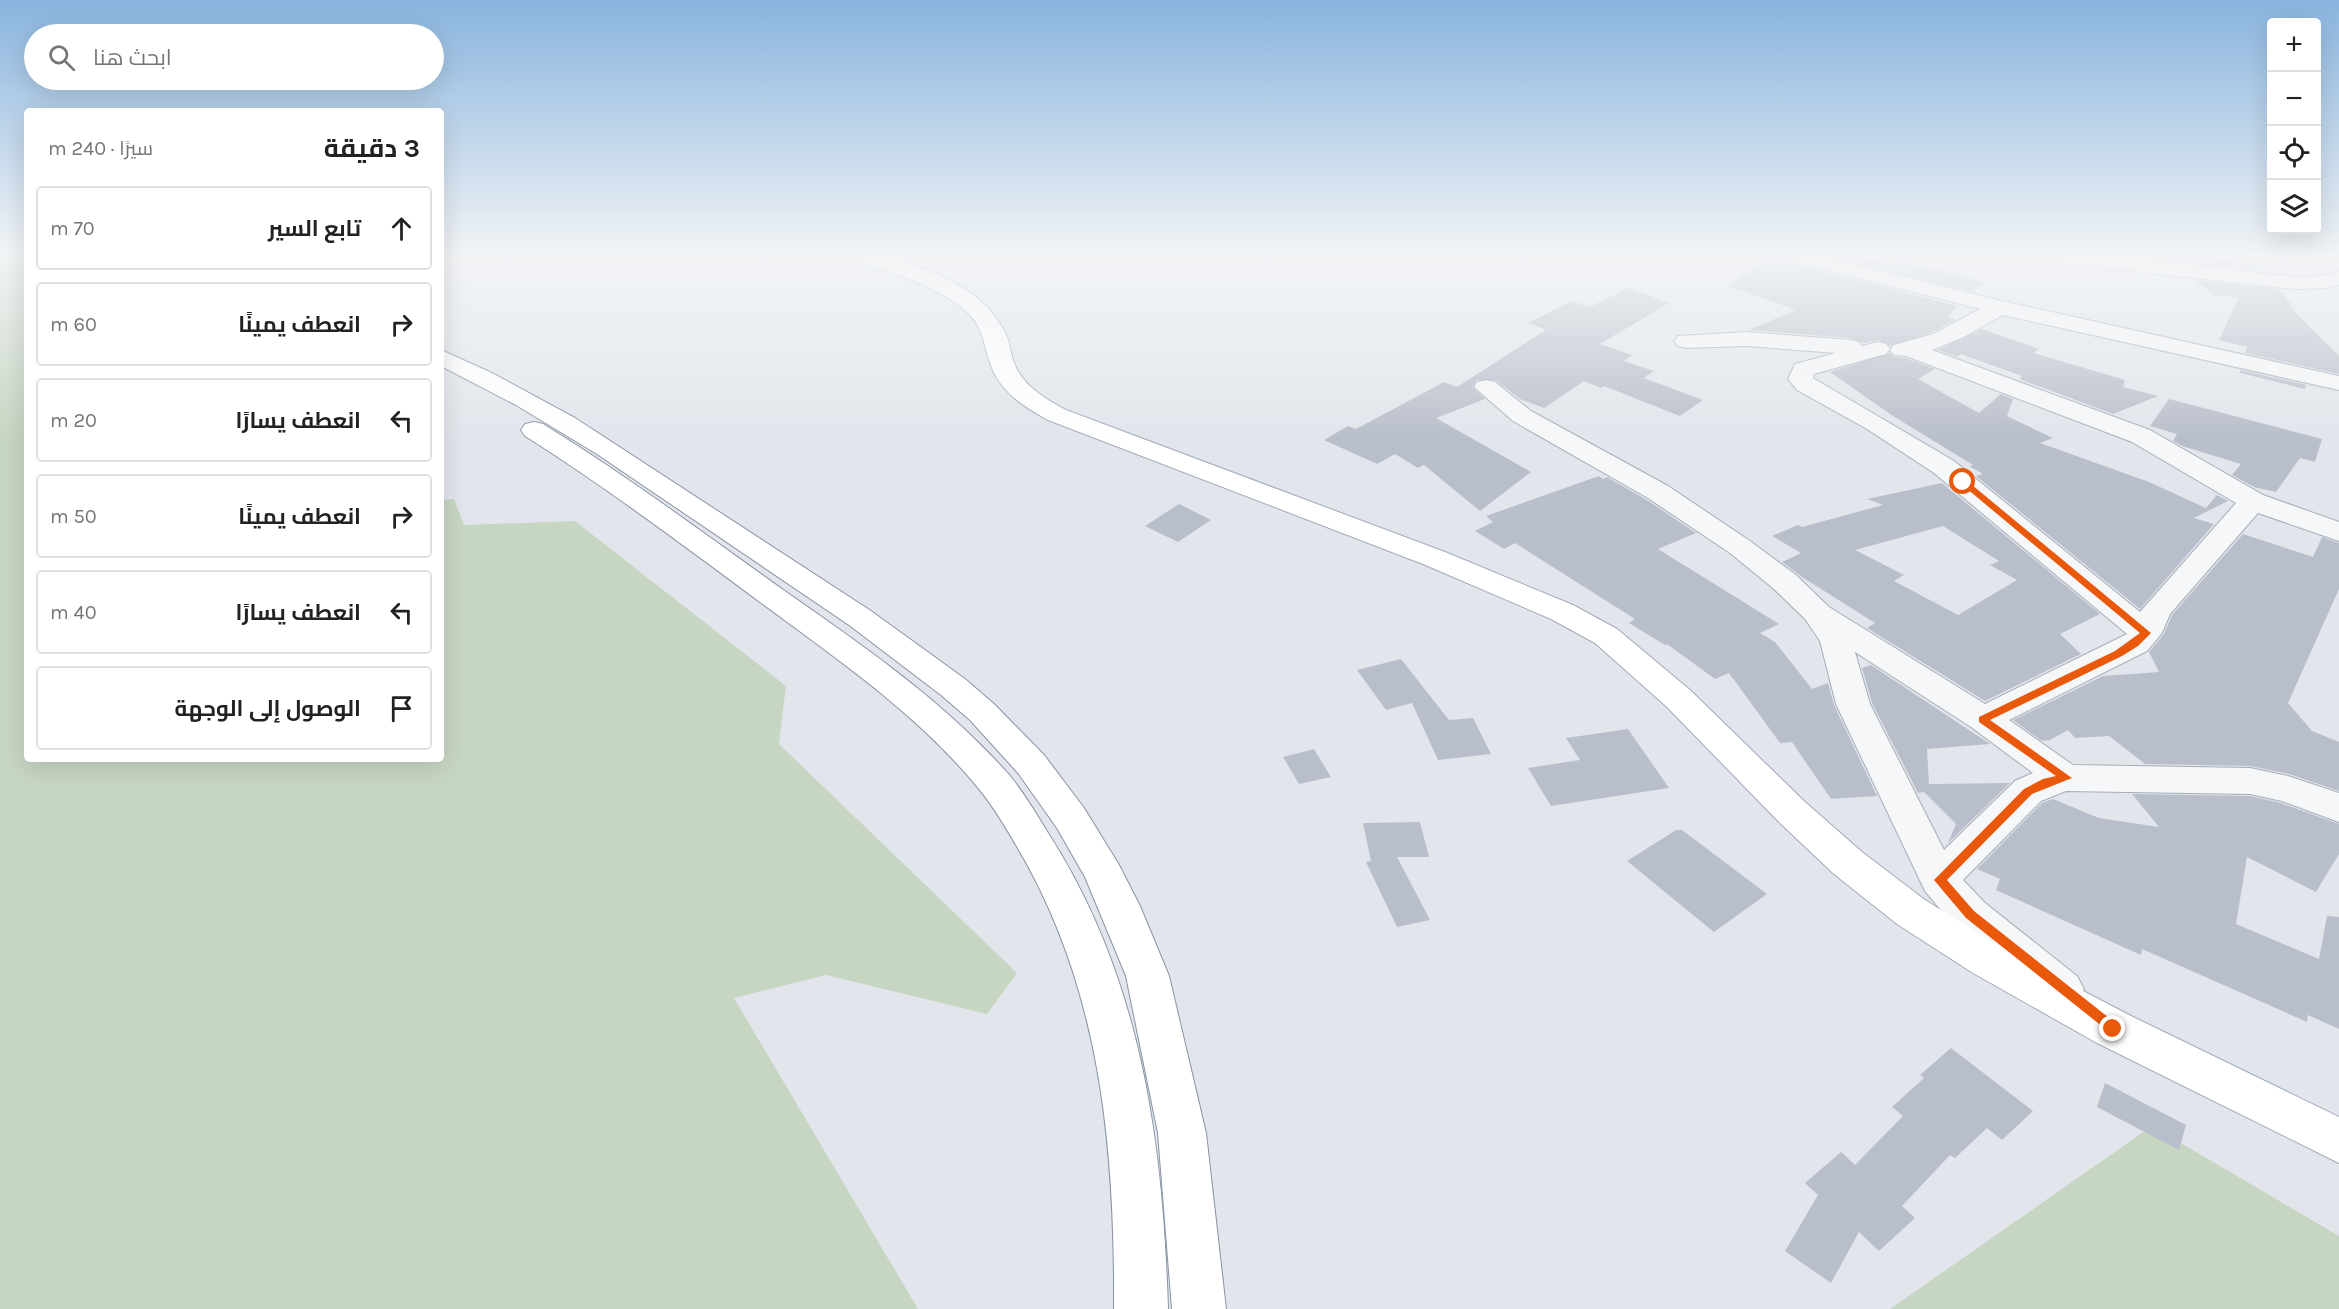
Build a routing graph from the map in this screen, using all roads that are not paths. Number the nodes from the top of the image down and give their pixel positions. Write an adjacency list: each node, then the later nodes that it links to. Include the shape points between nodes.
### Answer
1 (983, 318): 19 (main road, via 994,333 1012,381 1035,403 1086,428 1192,464 1526,596 1606,636 1678,698 1792,812 1874,884 1988,961)
2 (1980, 318): 6 (street, via 1950,336)
3 (2054, 318): 9 (street)
4 (1686, 342): 5 (street, via 1747,339)
5 (1878, 349): 6 (street); 14 (street, via 1804,369 1800,379 1944,467)
6 (1908, 349): 11 (street, via 2141,436)
7 (444, 358): 22 (main road, via 593,441 908,653 1008,738 1047,785 1081,834 1146,969 1182,1133)
8 (444, 380): 21 (main road, via 546,438 683,531 885,678 944,728 991,777 1035,840 1066,897 1114,1025 1128,1101 1141,1246)
9 (2339, 383)
10 (1486, 387): 13 (street, via 1522,416 1658,492 1740,547)
11 (2253, 501): 12 (street); 14 (street, via 2156,612)
12 (2339, 532)
13 (1816, 612): 15 (street); 18 (street, via 1836,641 1853,704)
14 (2146, 633): 15 (street, via 2118,654)
15 (1983, 719): 16 (street)
16 (2066, 778): 17 (street, via 2250,781 2288,789); 18 (street, via 2028,791)
17 (2339, 808)
18 (1940, 880): 19 (street, via 1977,921)
19 (2113, 1029): 20 (main road)
20 (2339, 1141)
21 (1141, 1309)
22 (1198, 1309)

